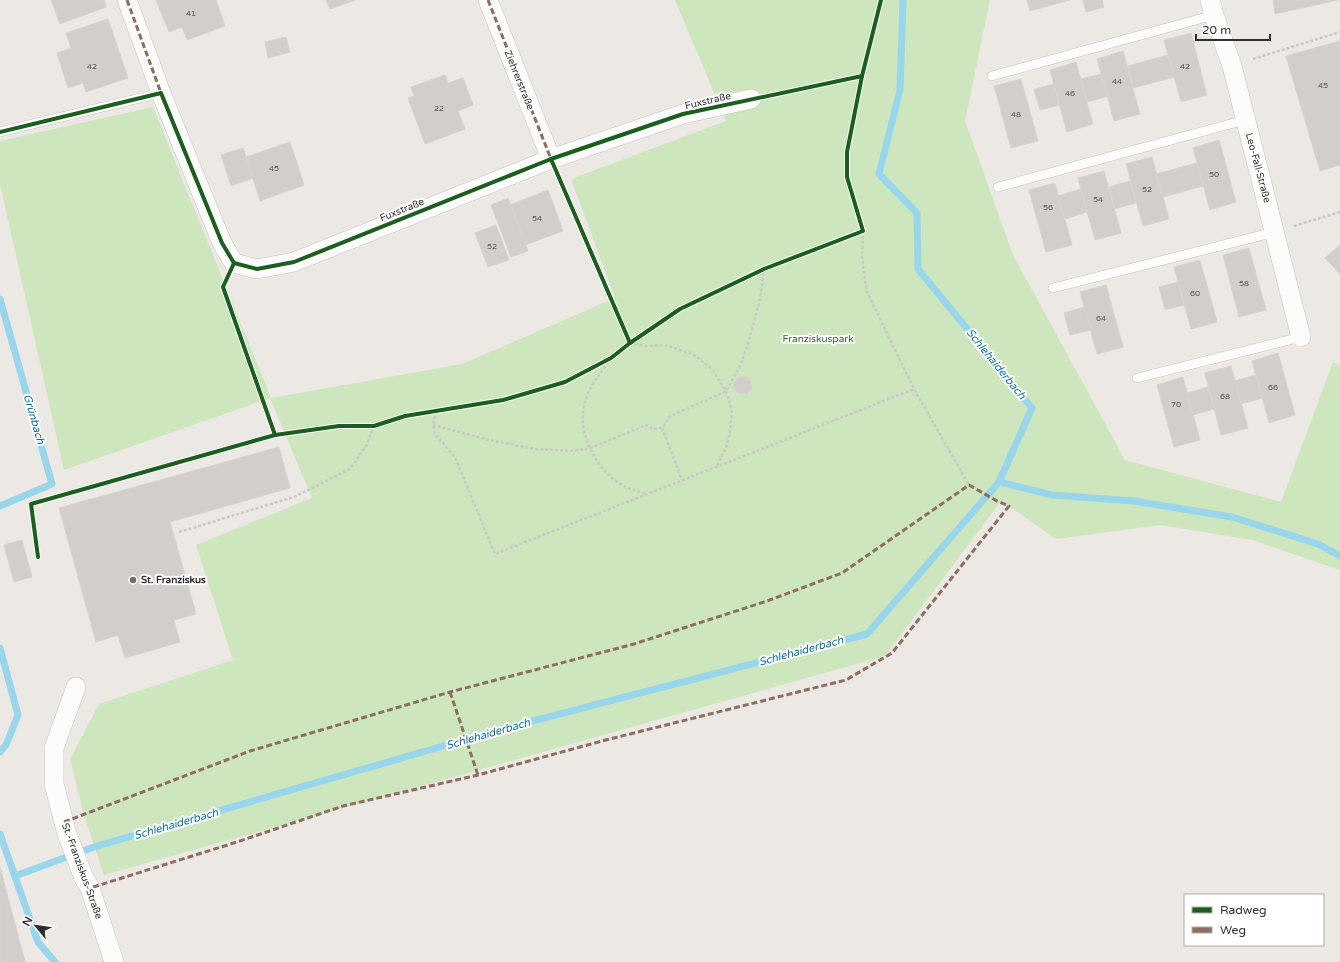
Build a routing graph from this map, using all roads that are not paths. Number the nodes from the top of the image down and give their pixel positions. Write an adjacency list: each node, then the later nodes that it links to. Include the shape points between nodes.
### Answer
1 (128, 0): 5 (street, Fuxstraße)
2 (488, 0): 9 (street, Ziehrerstraße)
3 (1212, 8): 4 (lane); 7 (street, Leo-Fall-Straße, via 1232,66)
4 (992, 76)
5 (161, 93): 8 (lane); 9 (street, Fuxstraße, via 222,243 234,263 257,270 294,262)
6 (751, 99): 9 (street, Fuxstraße, via 683,114)
7 (1245, 120): 10 (lane); 11 (street, Leo-Fall-Straße)
8 (0, 132)
9 (551, 159)
10 (998, 187)
11 (1275, 232): 12 (lane); 13 (street, Leo-Fall-Straße)
12 (1053, 288)
13 (1301, 337): 14 (lane)
14 (1137, 378)
15 (76, 687): 16 (street, St.-Franziskus-Straße, via 54,748 54,784 67,834 90,888)
16 (114, 962)

